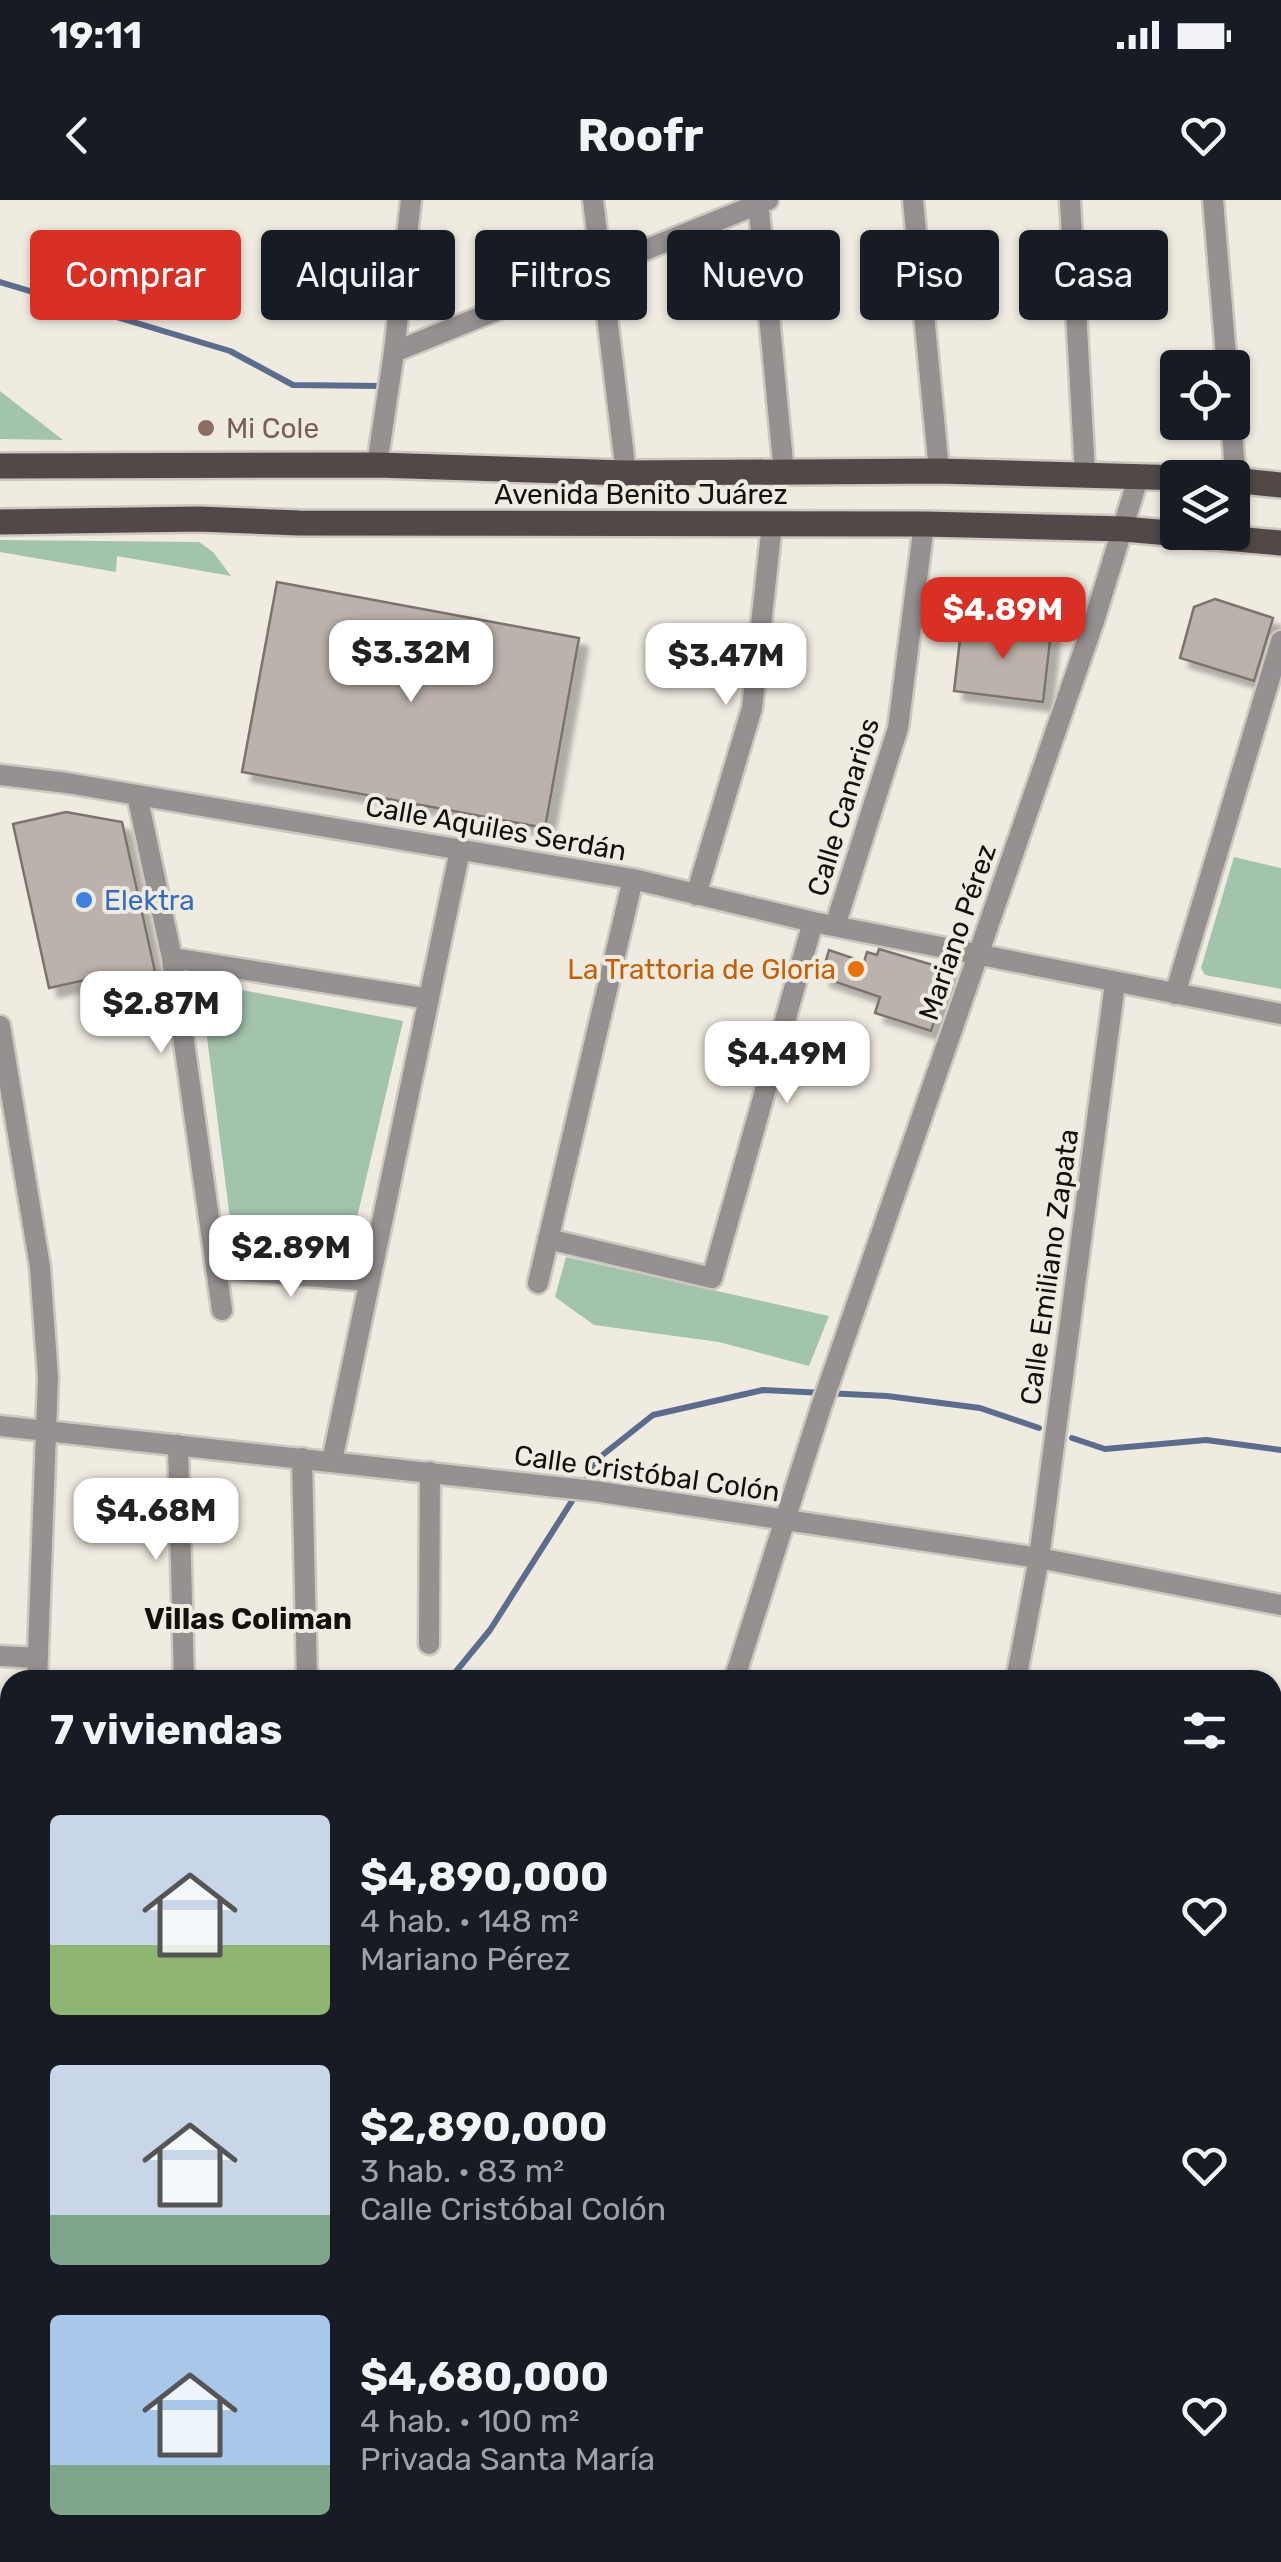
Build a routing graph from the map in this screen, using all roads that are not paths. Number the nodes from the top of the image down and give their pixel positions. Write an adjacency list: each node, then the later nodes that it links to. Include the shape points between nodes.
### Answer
1 (411, 200): 12 (street)
2 (592, 200): 7 (street)
3 (912, 200): 15 (street)
4 (1070, 200): 18 (street)
5 (1213, 200): 11 (street)
6 (761, 201): 8 (street); 17 (street)
7 (596, 230)
8 (647, 249)
9 (475, 319): 12 (street)
10 (607, 320): 16 (street)
11 (1226, 350)
12 (394, 352): 13 (street)
13 (376, 465): 14 (main road, Avenida Benito Juárez); 16 (main road, Avenida Benito Juárez)
14 (0, 466)
15 (939, 471): 17 (main road, Avenida Benito Juárez); 18 (main road, Avenida Benito Juárez)
16 (626, 473): 17 (main road, Avenida Benito Juárez)
17 (784, 473)
18 (1085, 474): 19 (main road, Avenida Benito Juárez)
19 (1140, 474): 20 (main road, Avenida Benito Juárez); 26 (street, Mariano Pérez)
20 (1160, 476)
21 (1250, 482): 22 (main road)
22 (1281, 485)
23 (0, 522): 24 (main road, Avenida Benito Juárez)
24 (772, 524): 25 (main road, Avenida Benito Juárez); 33 (street, via 752,708)
25 (924, 524): 26 (main road, Avenida Benito Juárez); 35 (street, Calle Canarios, via 898,728)
26 (1124, 529): 27 (main road, Avenida Benito Juárez); 36 (street, Mariano Pérez)
27 (1281, 543)
28 (1281, 641): 39 (street)
29 (0, 776): 30 (street, Calle Aquiles Serdán)
30 (136, 795): 31 (street, Calle Aquiles Serdán); 37 (street)
31 (460, 850): 32 (street, Calle Aquiles Serdán); 40 (street)
32 (632, 880): 33 (street, Calle Aquiles Serdán); 43 (street)
33 (696, 896): 34 (street, Calle Aquiles Serdán)
34 (813, 922): 35 (street, Calle Aquiles Serdán); 43 (street, via 712,1278)
35 (835, 926): 36 (street, Calle Aquiles Serdán)
36 (979, 952): 38 (street, Calle Aquiles Serdán); 54 (street, Mariano Pérez)
37 (172, 958): 40 (street); 44 (street)
38 (1114, 982): 39 (street, Calle Aquiles Serdán); 55 (street, Calle Emiliano Zapata)
39 (1175, 994): 41 (street, Calle Aquiles Serdán)
40 (429, 999): 45 (street)
41 (1281, 1014)
42 (0, 1026): 49 (street, via 40,1267)
43 (548, 1239): 46 (street)
44 (216, 1269): 45 (street); 47 (street)
45 (370, 1281): 52 (street)
46 (538, 1284)
47 (222, 1310)
48 (0, 1426): 49 (street, Calle Cristóbal Colón)
49 (46, 1431): 50 (street, Calle Cristóbal Colón); 59 (street)
50 (178, 1445): 51 (street, Calle Cristóbal Colón); 61 (street)
51 (302, 1458): 52 (street, Calle Cristóbal Colón); 62 (street)
52 (332, 1461): 53 (street, Calle Cristóbal Colón)
53 (430, 1472): 54 (street, Calle Cristóbal Colón); 57 (street)
54 (786, 1521): 55 (street, Calle Cristóbal Colón); 63 (street, Mariano Pérez)
55 (1039, 1558): 56 (street, Calle Cristóbal Colón); 64 (street, Calle Emiliano Zapata)
56 (1281, 1605)
57 (429, 1644)
58 (0, 1656): 59 (street)
59 (38, 1658): 60 (street)
60 (37, 1670)
61 (184, 1670)
62 (306, 1670)
63 (737, 1670)
64 (1018, 1670)

